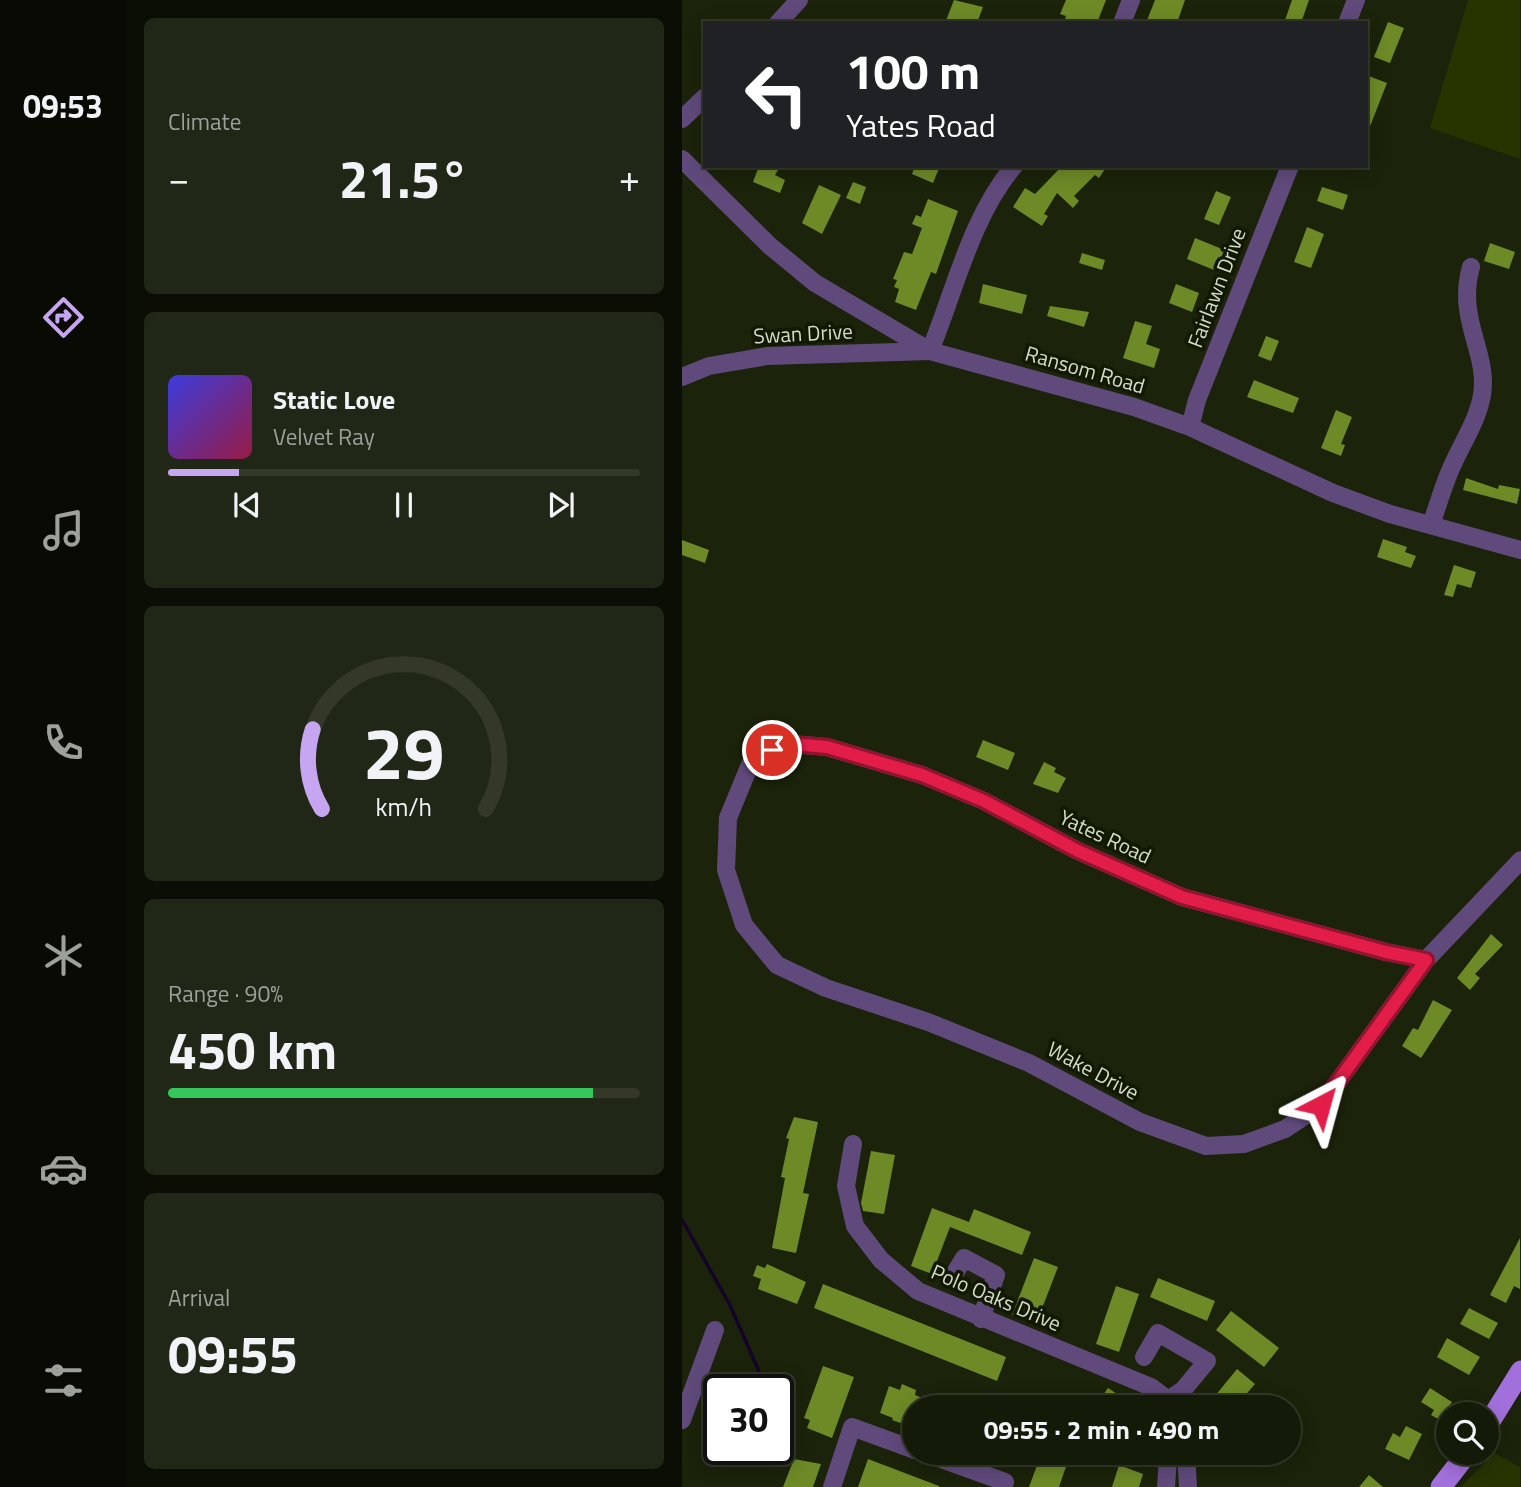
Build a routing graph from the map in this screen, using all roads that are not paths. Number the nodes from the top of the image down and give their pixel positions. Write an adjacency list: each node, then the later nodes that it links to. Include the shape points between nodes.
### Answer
1 (799, 0): 4 (street)
2 (1131, 0): 5 (street)
3 (1356, 0): 6 (street)
4 (780, 21)
5 (1123, 21)
6 (1348, 21)
7 (703, 99): 8 (street)
8 (682, 119)
9 (683, 161): 13 (street, Ransom Road, via 770,246 816,283)
10 (1012, 168): 13 (street, via 995,189 977,227)
11 (1289, 168): 15 (street, Fairlawn Drive)
12 (1471, 267): 16 (street, via 1467,314 1482,394)
13 (930, 351): 14 (street, Swan Drive, via 767,356 709,366); 15 (street, Ransom Road, via 1124,404)
14 (682, 377)
15 (1190, 427): 16 (street, Ransom Road, via 1333,493)
16 (1431, 525): 17 (street, Ransom Road)
17 (1520, 550)
18 (772, 750): 20 (street, Yates Road, via 792,744 827,747 922,775 1182,897); 20 (street, Wake Drive, via 751,762 728,818 726,870 744,925 777,965 826,988 1029,1063 1140,1122 1206,1146 1244,1144 1285,1129 1321,1105)
19 (1520, 860): 20 (street, Wake Drive)
20 (1426, 960)
21 (853, 1144): 23 (street, Polo Oaks Drive, via 846,1186 855,1226 881,1260 918,1291)
22 (952, 1278): 23 (street, via 964,1258 996,1275)
23 (981, 1319): 27 (street, Polo Oaks Drive, via 1115,1371)
24 (715, 1330): 30 (street)
25 (1144, 1357): 28 (street, via 1158,1333 1207,1361)
26 (1520, 1371): 29 (main road)
27 (1159, 1395)
28 (1178, 1395)
29 (1499, 1406)
30 (682, 1420)
31 (902, 1445): 36 (street, via 852,1427)
32 (958, 1465): 37 (street, via 1005,1482)
33 (1168, 1465): 38 (street)
34 (1186, 1465): 39 (street)
35 (1458, 1465): 40 (main road)
36 (832, 1487)
37 (1003, 1487)
38 (1166, 1487)
39 (1188, 1487)
40 (1441, 1487)

